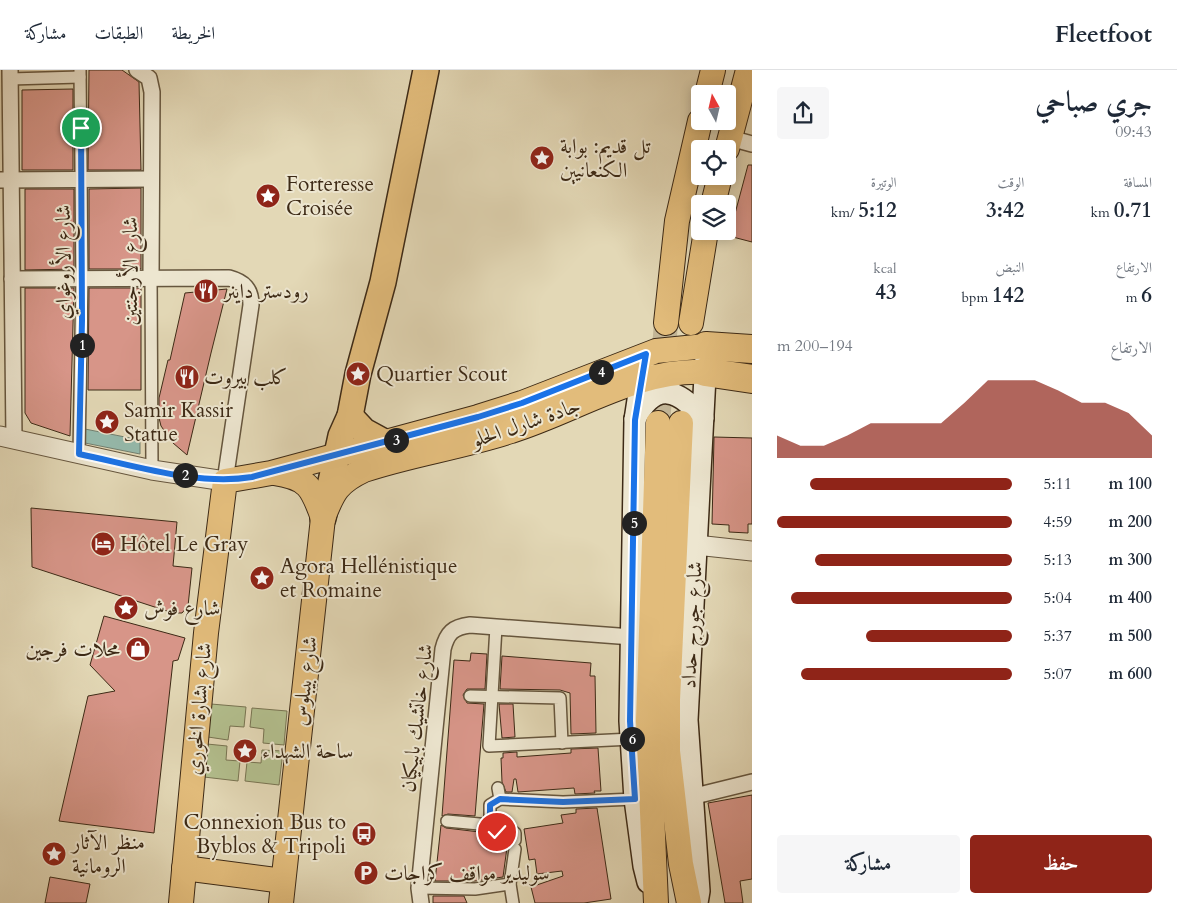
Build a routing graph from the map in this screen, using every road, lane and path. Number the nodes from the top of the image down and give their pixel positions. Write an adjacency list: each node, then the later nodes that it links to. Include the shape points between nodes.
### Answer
1 (426, 70): 24 (highway, via 383,282)
2 (712, 70): 7 (main road)
3 (748, 70): 9 (main road)
4 (141, 72): 10 (street, شارع الأرجنتين, via 150,82 152,92)
5 (80, 74): 6 (street); 12 (street, شارع الأروغواي)
6 (7, 76): 11 (street)
7 (709, 85)
8 (698, 130): 17 (main road, via 677,221)
9 (736, 144)
10 (150, 179): 12 (street); 14 (street, شارع الأرجنتين)
11 (6, 180): 12 (street); 16 (street)
12 (81, 180): 15 (street, شارع الأروغواي)
13 (705, 240): 18 (main road)
14 (151, 277): 15 (street, شارع بشارة الخوري); 31 (street, شارع الأرجنتين); 33 (street, شارع بشارة الخوري, via 229,278 239,280 249,291 251,305)
15 (82, 278): 16 (street, شارع بشارة الخوري); 29 (street, شارع الأروغواي)
16 (12, 279): 27 (street)
17 (666, 323)
18 (691, 323)
19 (752, 349): 21 (highway, جادة شارل الحلو)
20 (646, 354): 21 (main road, جادة شارل الحلو, via 676,347); 23 (main road, شارع جورج حداد); 28 (main road, جادة شارل الحلو, via 522,403)
21 (706, 359): 22 (highway, جادة شارل الحلو); 23 (main road, جادة شارل الحلو, via 684,371); 26 (main road, شارع جورج حداد)
22 (752, 378)
23 (641, 379): 25 (main road, شارع جورج حداد); 34 (main road, جادة شارل الحلو, via 513,431 364,470 333,493)
24 (350, 416): 28 (highway, via 364,432); 30 (highway)
25 (635, 420): 26 (main road, via 646,402 661,394 680,395); 38 (main road, شارع جورج حداد)
26 (681, 421): 35 (main road, شارع جورج حداد); 52 (main road, شارع جورج حداد, via 648,721); 55 (main road, شارع جورج حداد, via 668,751)
27 (7, 438): 29 (street)
28 (386, 443): 30 (main road, جادة شارل الحلو)
29 (79, 454): 31 (street)
30 (337, 456): 32 (main road, جادة شارل الحلو); 34 (highway)
31 (152, 470): 33 (street)
32 (271, 473): 33 (main road, جادة شارل الحلو); 34 (main road, via 293,476 306,483 316,497)
33 (225, 481): 48 (main road, شارع بشارة الخوري, via 206,633)
34 (323, 518): 50 (main road, شارع بيبلوس)
35 (696, 545): 36 (street); 44 (main road, شارع جورج حداد, via 688,720)
36 (752, 551)
37 (496, 627): 38 (street, شارع خاتشيك بابيكيان); 40 (street); 51 (street, شارع خاتشيك بابيكيان, via 458,627 446,639)
38 (632, 637): 41 (main road, شارع جورج حداد)
39 (470, 696): 40 (street)
40 (491, 697): 42 (street, via 560,698); 42 (street, via 489,746)
41 (632, 739): 42 (street); 45 (main road, شارع جورج حداد)
42 (562, 743)
43 (752, 782): 44 (street)
44 (691, 796): 56 (main road, شارع جورج حداد, via 699,891)
45 (635, 799): 47 (street, via 563,802 499,793 490,805); 52 (main road, شارع جورج حداد, via 644,866)
46 (447, 821): 47 (street)
47 (490, 824): 49 (street, via 497,832 515,833)
48 (184, 868): 50 (main road); 53 (main road, شارع بشارة الخوري)
49 (510, 884): 51 (street); 54 (street)
50 (282, 892)
51 (420, 896)
52 (654, 900)
53 (181, 903)
54 (513, 903)
55 (689, 903)
56 (697, 903)

